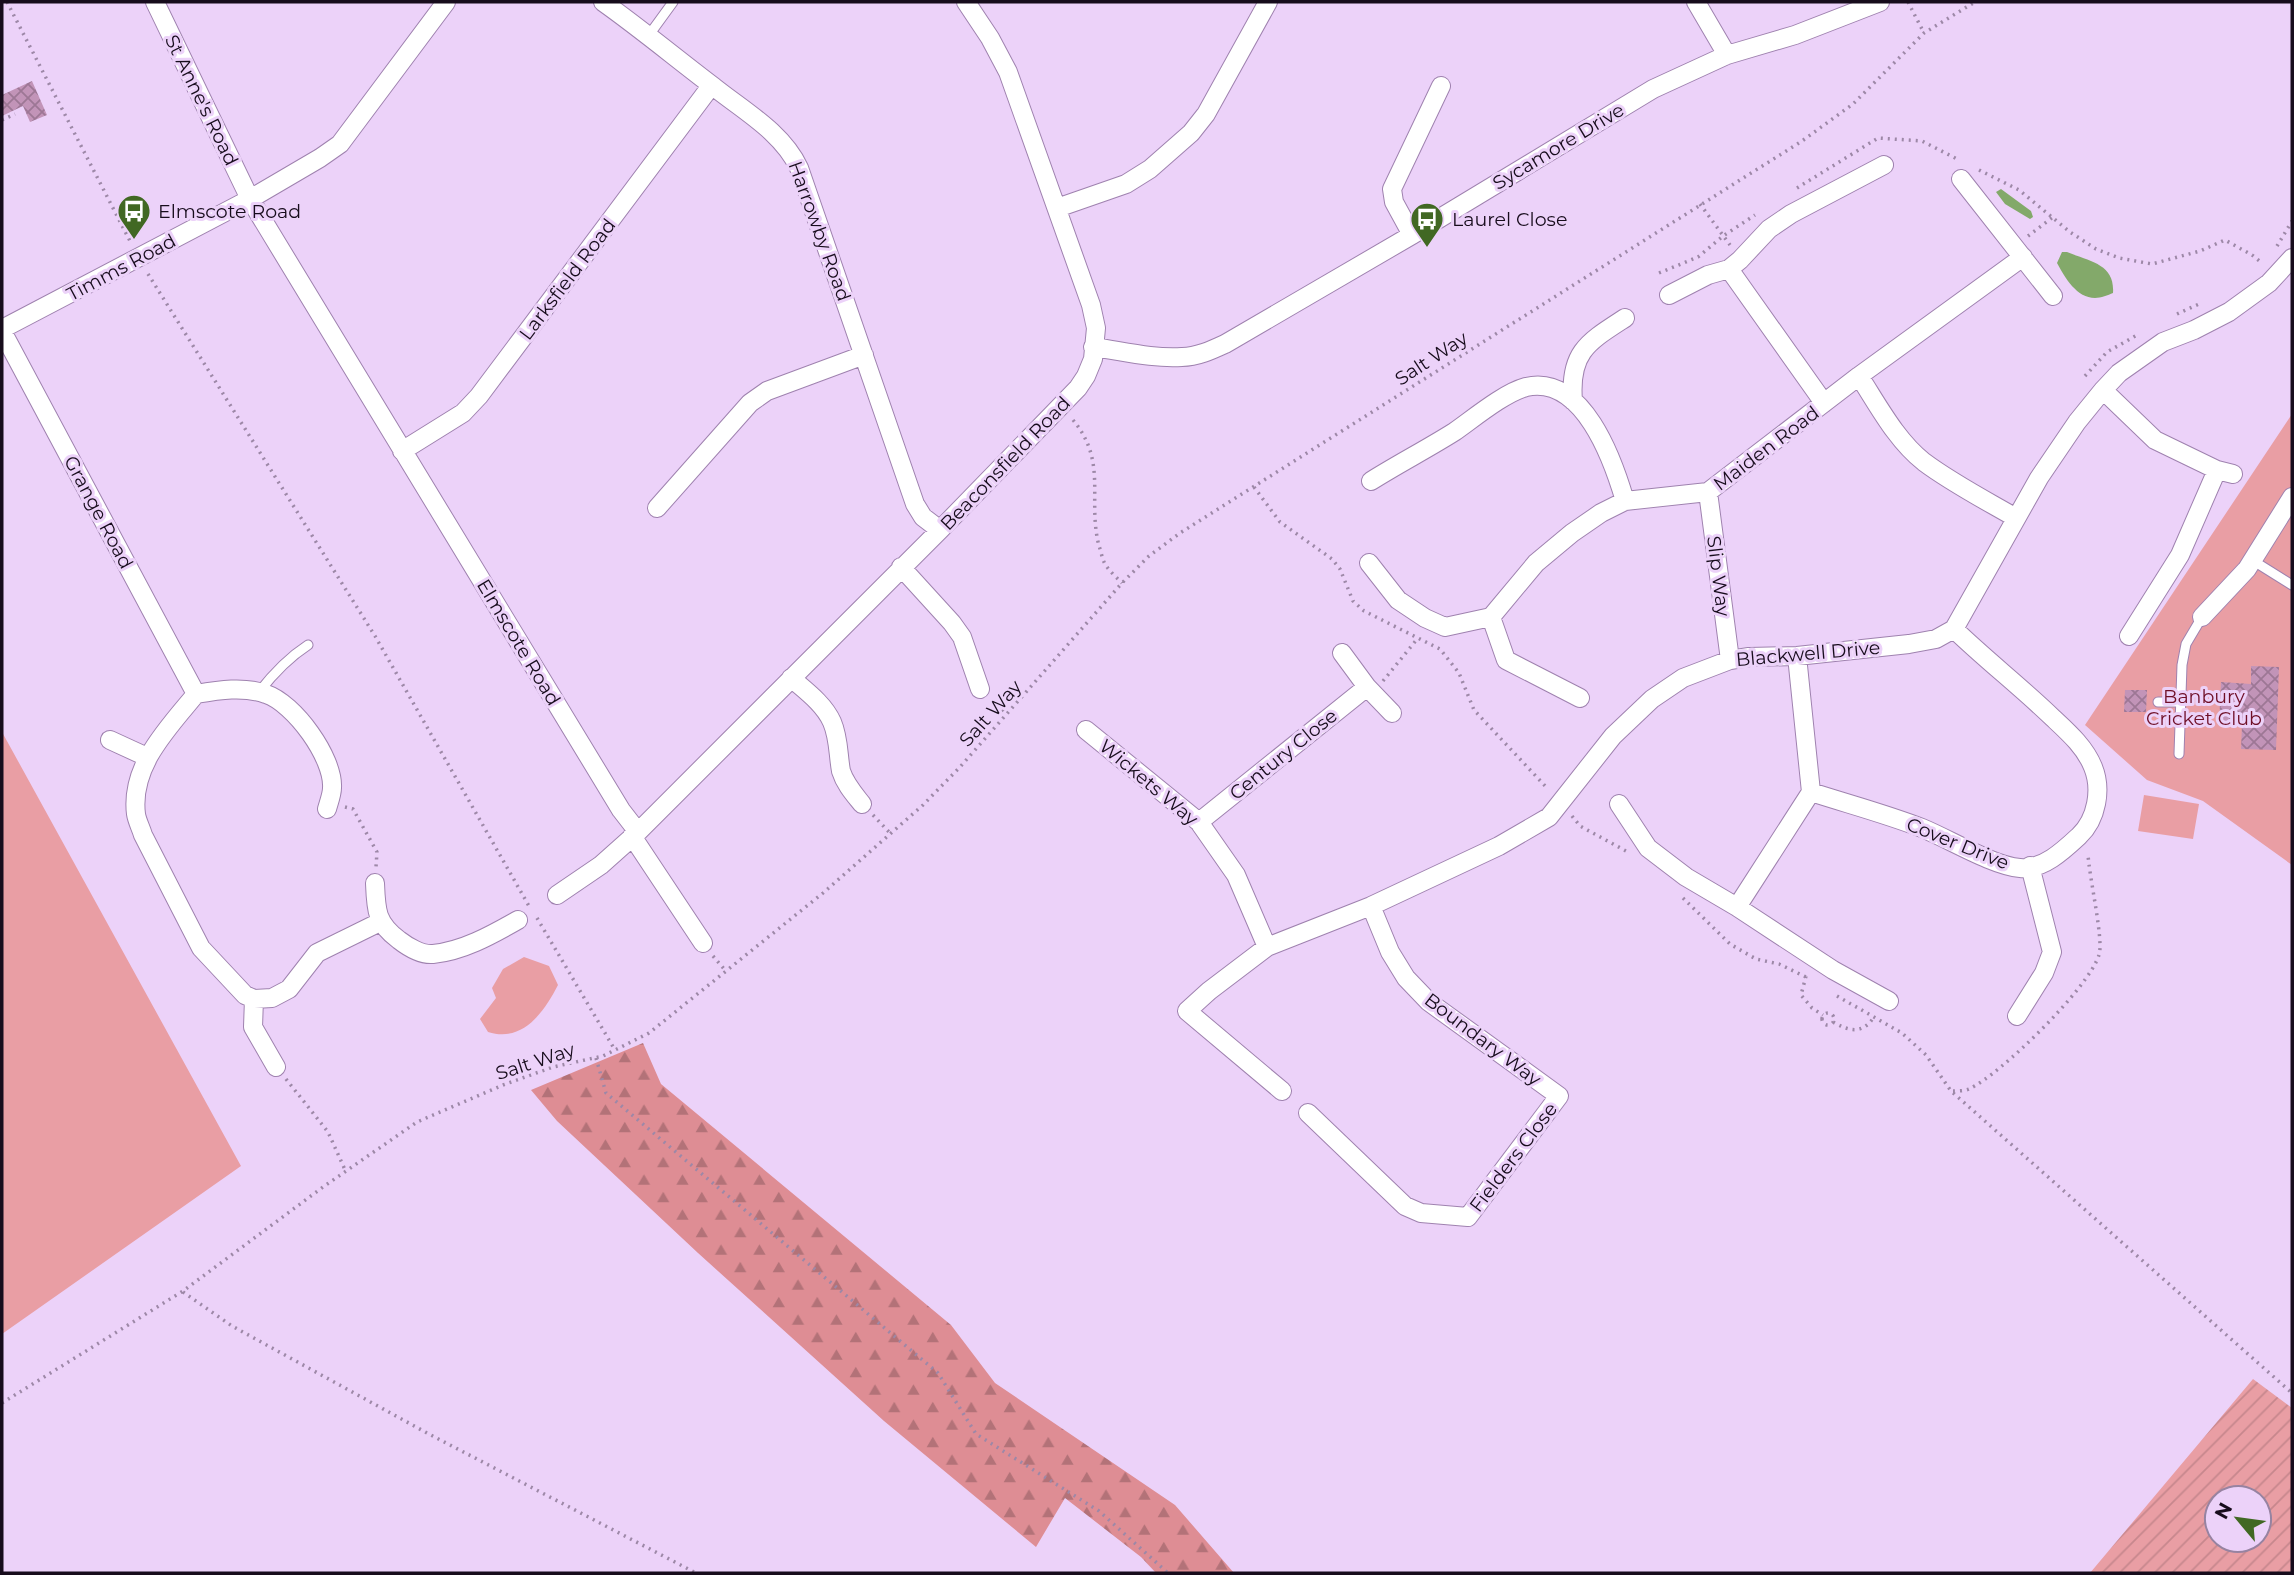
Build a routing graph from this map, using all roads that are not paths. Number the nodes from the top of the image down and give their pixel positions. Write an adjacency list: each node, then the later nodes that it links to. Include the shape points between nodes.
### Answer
1 (155, 2): 15 (street, St Anne's Road)
2 (446, 2): 15 (street, Timms Road, via 340,144)
3 (603, 2): 9 (street, Harrowby Road)
4 (673, 2): 9 (lane)
5 (967, 2): 16 (street, Beaconsfield Road, via 1008,72)
6 (1268, 2): 16 (street, via 1191,133 1126,184)
7 (1696, 2): 10 (street)
8 (1880, 2): 10 (street, Sycamore Drive)
9 (649, 35): 11 (street, Harrowby Road)
10 (1727, 55): 17 (street, Sycamore Drive, via 1653,89)
11 (711, 86): 26 (street, Harrowby Road, via 792,154); 31 (street, Larksfield Road, via 479,396 463,413)
12 (1441, 86): 17 (street, via 1392,188 1394,202)
13 (1884, 165): 20 (street, via 1791,214)
14 (1961, 179): 18 (street)
15 (250, 199): 24 (street, Timms Road); 31 (street, Elmscote Road)
16 (1057, 208): 25 (street, Beaconsfield Road, via 1091,305 1096,328)
17 (1412, 235): 25 (street, Sycamore Drive, via 1205,353 1183,358)
18 (2019, 252): 22 (street); 27 (street, Maiden Road)
19 (2292, 258): 28 (street, via 2269,283 2229,312 2163,342)
20 (1735, 264): 21 (street); 30 (street)
21 (1669, 295)
22 (2053, 296)
23 (1625, 318): 29 (street, via 1592,339 1581,352 1572,381)
24 (2, 330): 56 (street, Grange Road)
25 (1093, 346): 39 (street, Beaconsfield Road, via 1086,376 1062,406)
26 (864, 355): 36 (street, via 766,391 750,403); 39 (street, Harrowby Road, via 915,504)
27 (1859, 376): 30 (street, Maiden Road); 37 (street, via 1923,461)
28 (2103, 390): 37 (street, via 2069,433); 47 (street, via 2155,440 2225,472)
29 (1573, 401): 32 (street, via 1543,385 1524,388); 35 (street, via 1615,465)
30 (1824, 403): 33 (street, Maiden Road)
31 (402, 451): 70 (street, Elmscote Road)
32 (1371, 481)
33 (1708, 492): 35 (street, Maiden Road); 51 (street, Slip Way)
34 (2292, 497): 38 (street)
35 (1625, 501): 44 (street, Maiden Road, via 1572,533 1536,563)
36 (657, 508)
37 (2016, 518): 46 (street)
38 (2287, 518): 40 (street)
39 (940, 530): 42 (street, Beaconsfield Road)
40 (2252, 560): 43 (lane); 45 (street)
41 (1369, 563): 44 (street, via 1398,600 1445,627)
42 (901, 567): 52 (street, Beaconsfield Road); 53 (street, via 962,637)
43 (2292, 585)
44 (1491, 617): 57 (street, via 1506,660)
45 (2202, 617): 59 (lane, via 2186,644)
46 (1954, 629): 50 (street, Blackwell Drive, via 1922,642); 71 (street, Cover Drive, via 2063,727 2094,767 2096,804 2083,832 2063,851)
47 (2129, 636)
48 (308, 645): 55 (lane, via 293,654)
49 (1342, 653): 54 (street)
50 (1797, 656): 51 (street, Blackwell Drive); 65 (street)
51 (1730, 660): 74 (street, Blackwell Drive, via 1683,678 1652,699 1613,736 1549,817 1499,846)
52 (791, 678): 66 (street, via 832,722 842,772); 70 (street, Beaconsfield Road)
53 (980, 689)
54 (1370, 690): 60 (street); 69 (street, Century Close)
55 (259, 692): 56 (street, via 222,689); 68 (street, via 285,705 321,749 332,786)
56 (196, 694): 64 (street)
57 (1580, 698)
58 (2158, 702): 59 (lane)
59 (2181, 702): 63 (lane)
60 (1392, 713)
61 (1086, 730): 69 (street, Wickets Way)
62 (110, 740): 64 (street)
63 (2179, 754)
64 (147, 757): 80 (street, via 136,793 136,815 143,835 201,947)
65 (1811, 792): 71 (street, Cover Drive, via 1923,828 1991,859 2021,868); 75 (street)
66 (862, 804)
67 (1619, 804): 75 (street, via 1648,848)
68 (327, 809)
69 (1199, 822): 79 (street, Wickets Way, via 1237,874)
70 (635, 834): 73 (street, Beaconsfield Road); 78 (street, Elmscote Road)
71 (2030, 866): 82 (street, via 2052,952)
72 (375, 884): 77 (street)
73 (557, 895)
74 (1371, 906): 79 (street, Blackwell Drive); 85 (street, Boundary Way, via 1390,952 1413,986)
75 (1737, 907): 81 (street)
76 (518, 920): 77 (street, via 486,938 431,954 404,944)
77 (380, 922): 80 (street, via 317,953 289,989 272,998)
78 (703, 943)
79 (1267, 947): 84 (street, Blackwell Drive, via 1186,1011)
80 (254, 999): 83 (street, via 253,1027)
81 (1889, 1001)
82 (2017, 1016)
83 (276, 1067)
84 (1282, 1091)
85 (1559, 1096): 86 (street, Fielders Close, via 1468,1217 1421,1213 1405,1206)
86 (1308, 1113)

